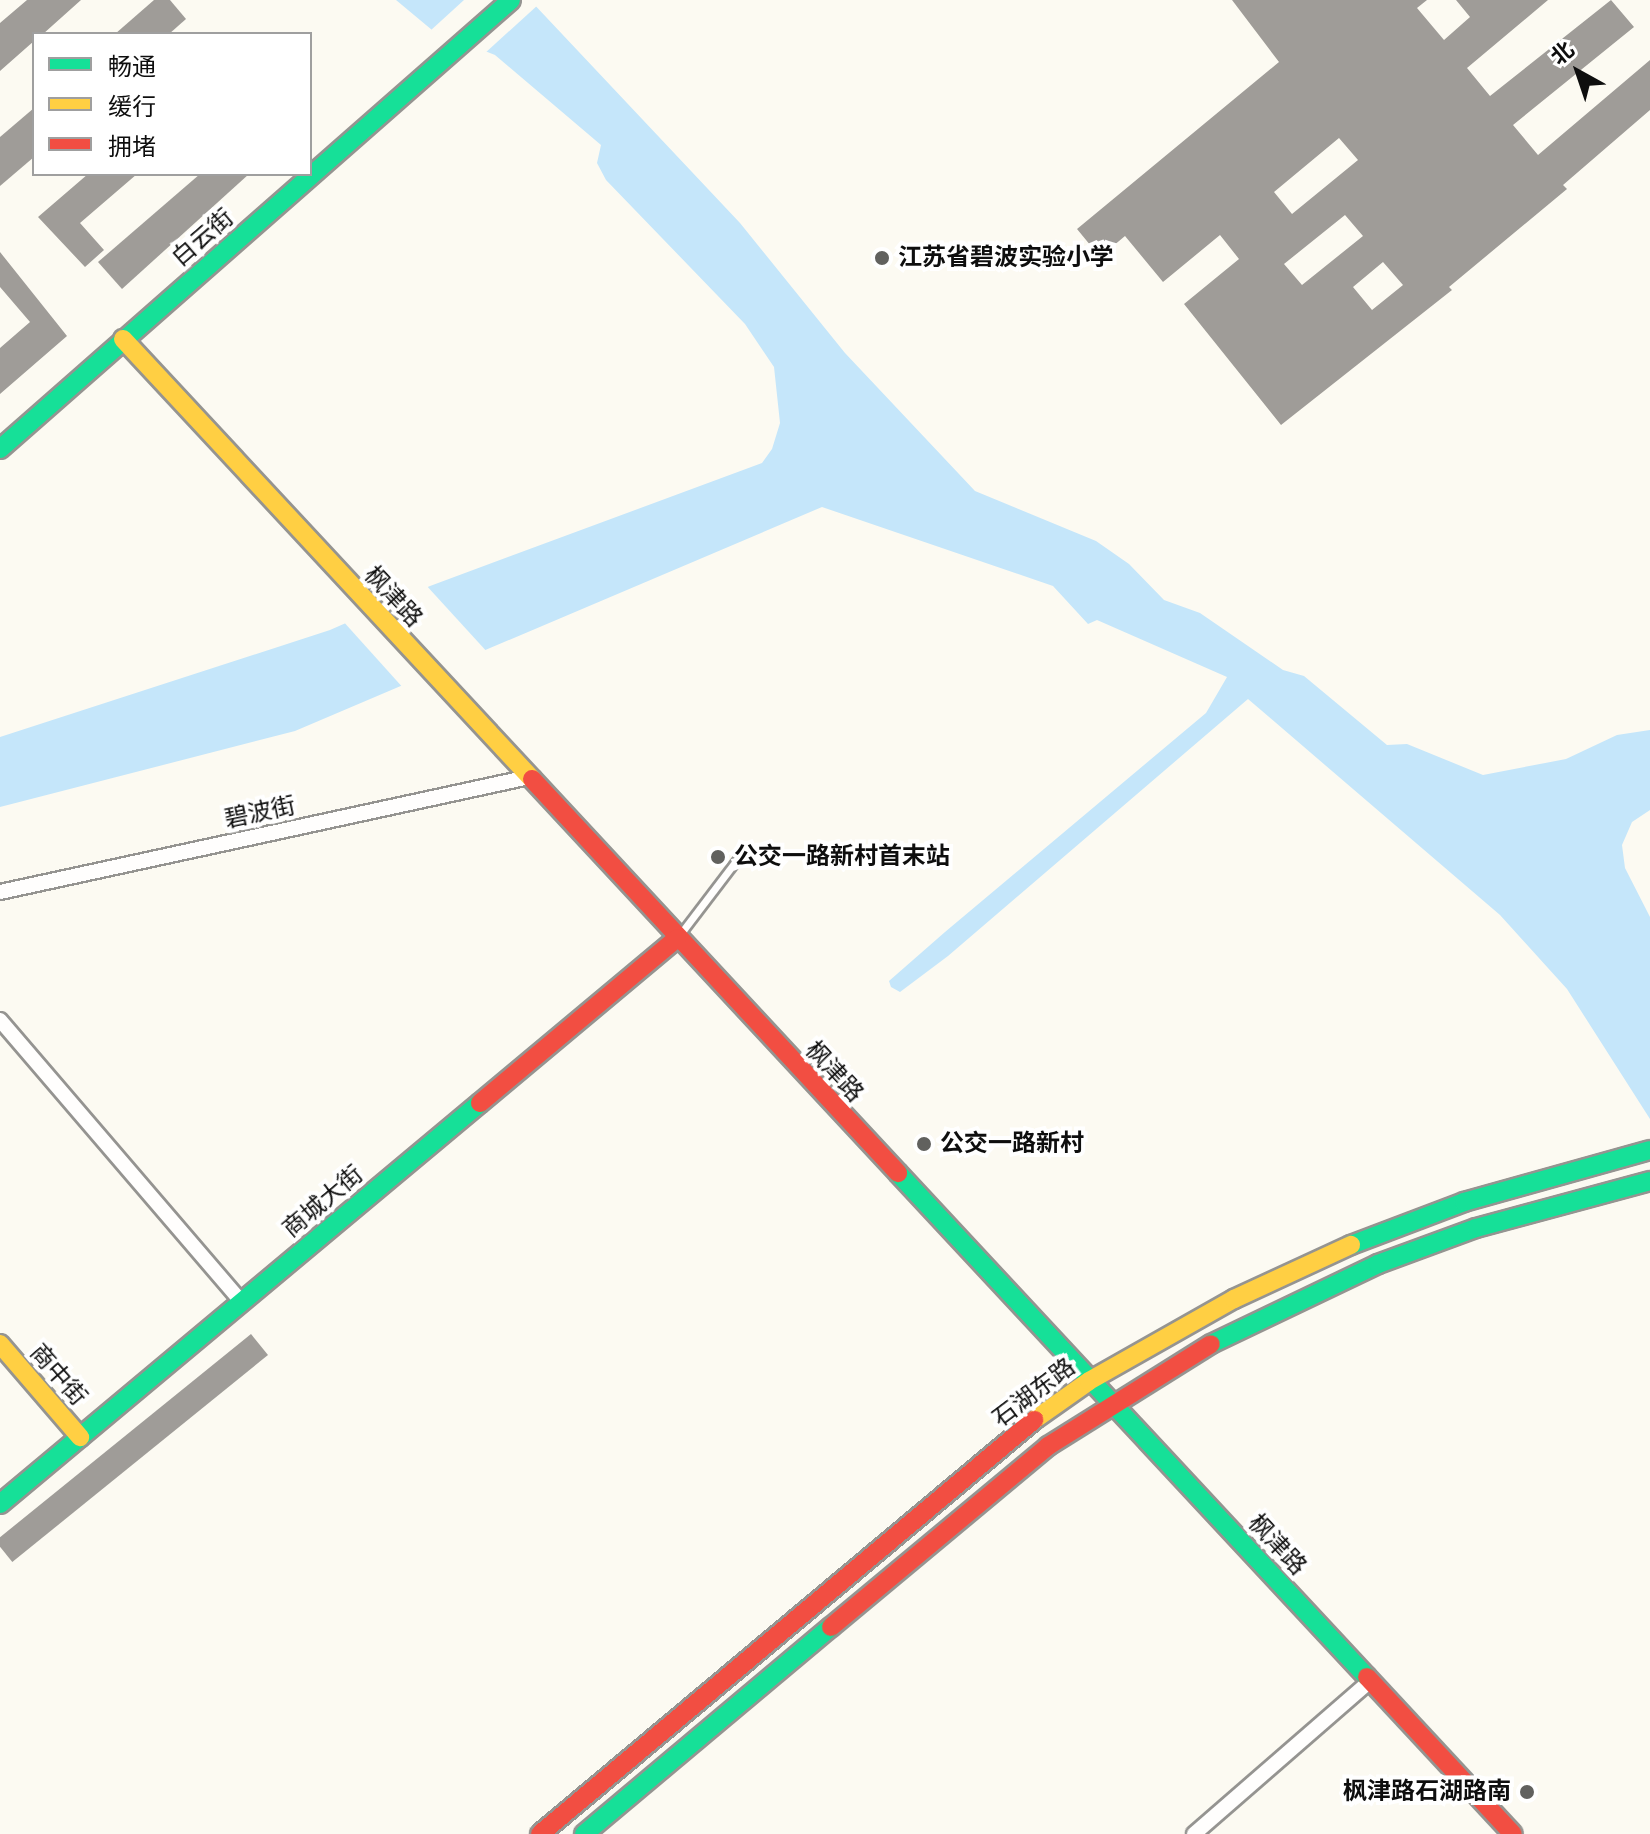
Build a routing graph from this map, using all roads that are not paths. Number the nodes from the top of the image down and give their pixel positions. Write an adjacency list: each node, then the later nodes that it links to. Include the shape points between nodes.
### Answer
1 (511, 0): 2 (main road, 白云街)
2 (312, 174)
3 (310, 176): 4 (main road, 白云街)
4 (123, 339): 5 (main road, 白云街); 6 (main road, 枫津路)
5 (0, 449)
6 (529, 777): 8 (street, 碧波街); 9 (main road, 枫津路)
7 (739, 857): 9 (lane)
8 (0, 892)
9 (677, 938): 13 (main road, 商城大街); 15 (main road, 枫津路)
10 (0, 1020): 13 (street)
11 (1650, 1150): 15 (main road, 石湖东路, via 1476,1198 1363,1239 1234,1299)
12 (1650, 1181): 16 (main road, via 1476,1228 1378,1264 1224,1336)
13 (242, 1302): 17 (main road, 商城大街)
14 (0, 1344): 17 (main road, 商中街)
15 (1089, 1381): 16 (main road, 枫津路); 20 (main road, 石湖东路, via 1032,1422)
16 (1109, 1403): 19 (main road, 枫津路); 21 (main road, via 1048,1446)
17 (80, 1437): 18 (main road, 商城大街)
18 (0, 1504)
19 (1371, 1680): 22 (street); 23 (main road, 枫津路)
20 (540, 1834)
21 (584, 1834)
22 (1194, 1834)
23 (1513, 1834)

